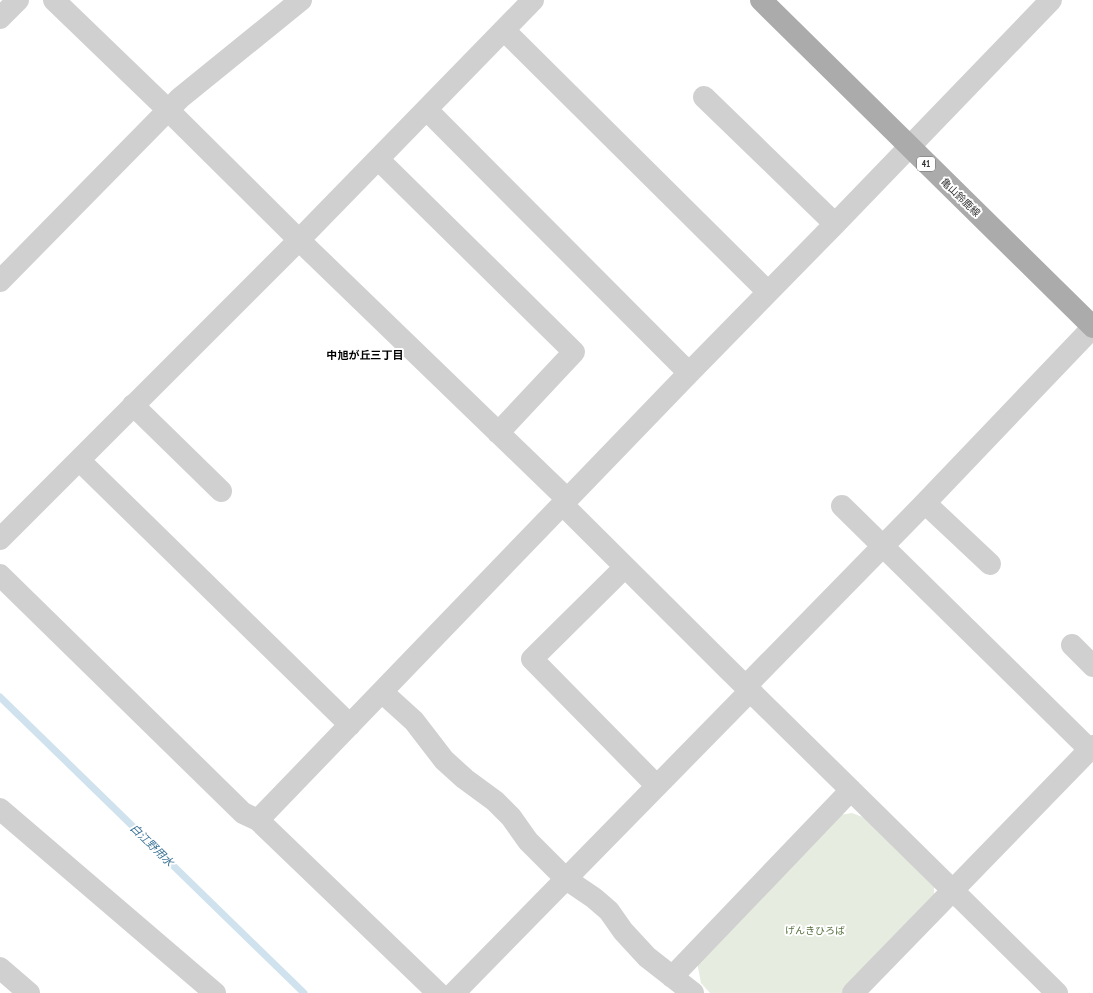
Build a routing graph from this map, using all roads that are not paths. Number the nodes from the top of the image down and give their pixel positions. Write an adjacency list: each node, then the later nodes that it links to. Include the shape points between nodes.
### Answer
1 (18, 0): 7 (street)
2 (54, 0): 10 (street)
3 (301, 0): 10 (street)
4 (533, 0): 8 (street)
5 (761, 0): 12 (main road, 亀山鈴鹿線 / 41)
6 (1051, 0): 12 (street)
7 (0, 18)
8 (504, 30): 11 (street); 17 (street)
9 (704, 97): 14 (street)
10 (168, 110): 15 (street); 16 (street)
11 (427, 110): 13 (street); 19 (street)
12 (909, 147): 14 (street); 18 (main road, 亀山鈴鹿線 / 41)
13 (378, 159): 15 (street); 21 (street, via 574,352)
14 (834, 224): 17 (street)
15 (299, 240): 20 (street); 21 (street)
16 (0, 281)
17 (768, 292): 19 (street)
18 (1093, 327): 25 (street)
19 (688, 373): 24 (street)
20 (133, 405): 22 (street); 23 (street)
21 (498, 433): 24 (street)
22 (79, 460): 27 (street); 36 (street)
23 (221, 491)
24 (565, 502): 30 (street); 35 (street)
25 (925, 502): 28 (street); 29 (street)
26 (842, 506): 28 (street)
27 (0, 539)
28 (882, 546): 34 (street); 37 (street)
29 (990, 564)
30 (624, 567): 34 (street); 38 (street, via 532,659)
31 (0, 575): 41 (street, via 243,813)
32 (1072, 645): 33 (street)
33 (1093, 666)
34 (747, 689): 38 (street); 39 (street)
35 (382, 692): 36 (street); 42 (street, via 414,721 444,760 511,817 528,841)
36 (350, 725): 41 (street)
37 (1091, 748): 43 (street)
38 (657, 786): 42 (street)
39 (851, 790): 43 (street); 45 (street)
40 (0, 809): 47 (street)
41 (258, 820): 48 (street)
42 (566, 879): 45 (street, via 609,911 647,957); 49 (street)
43 (952, 890): 51 (street); 52 (street)
44 (0, 968): 46 (street)
45 (672, 977): 50 (street)
46 (29, 993)
47 (215, 993)
48 (438, 993)
49 (454, 993)
50 (693, 993)
51 (853, 993)
52 (1057, 993)

